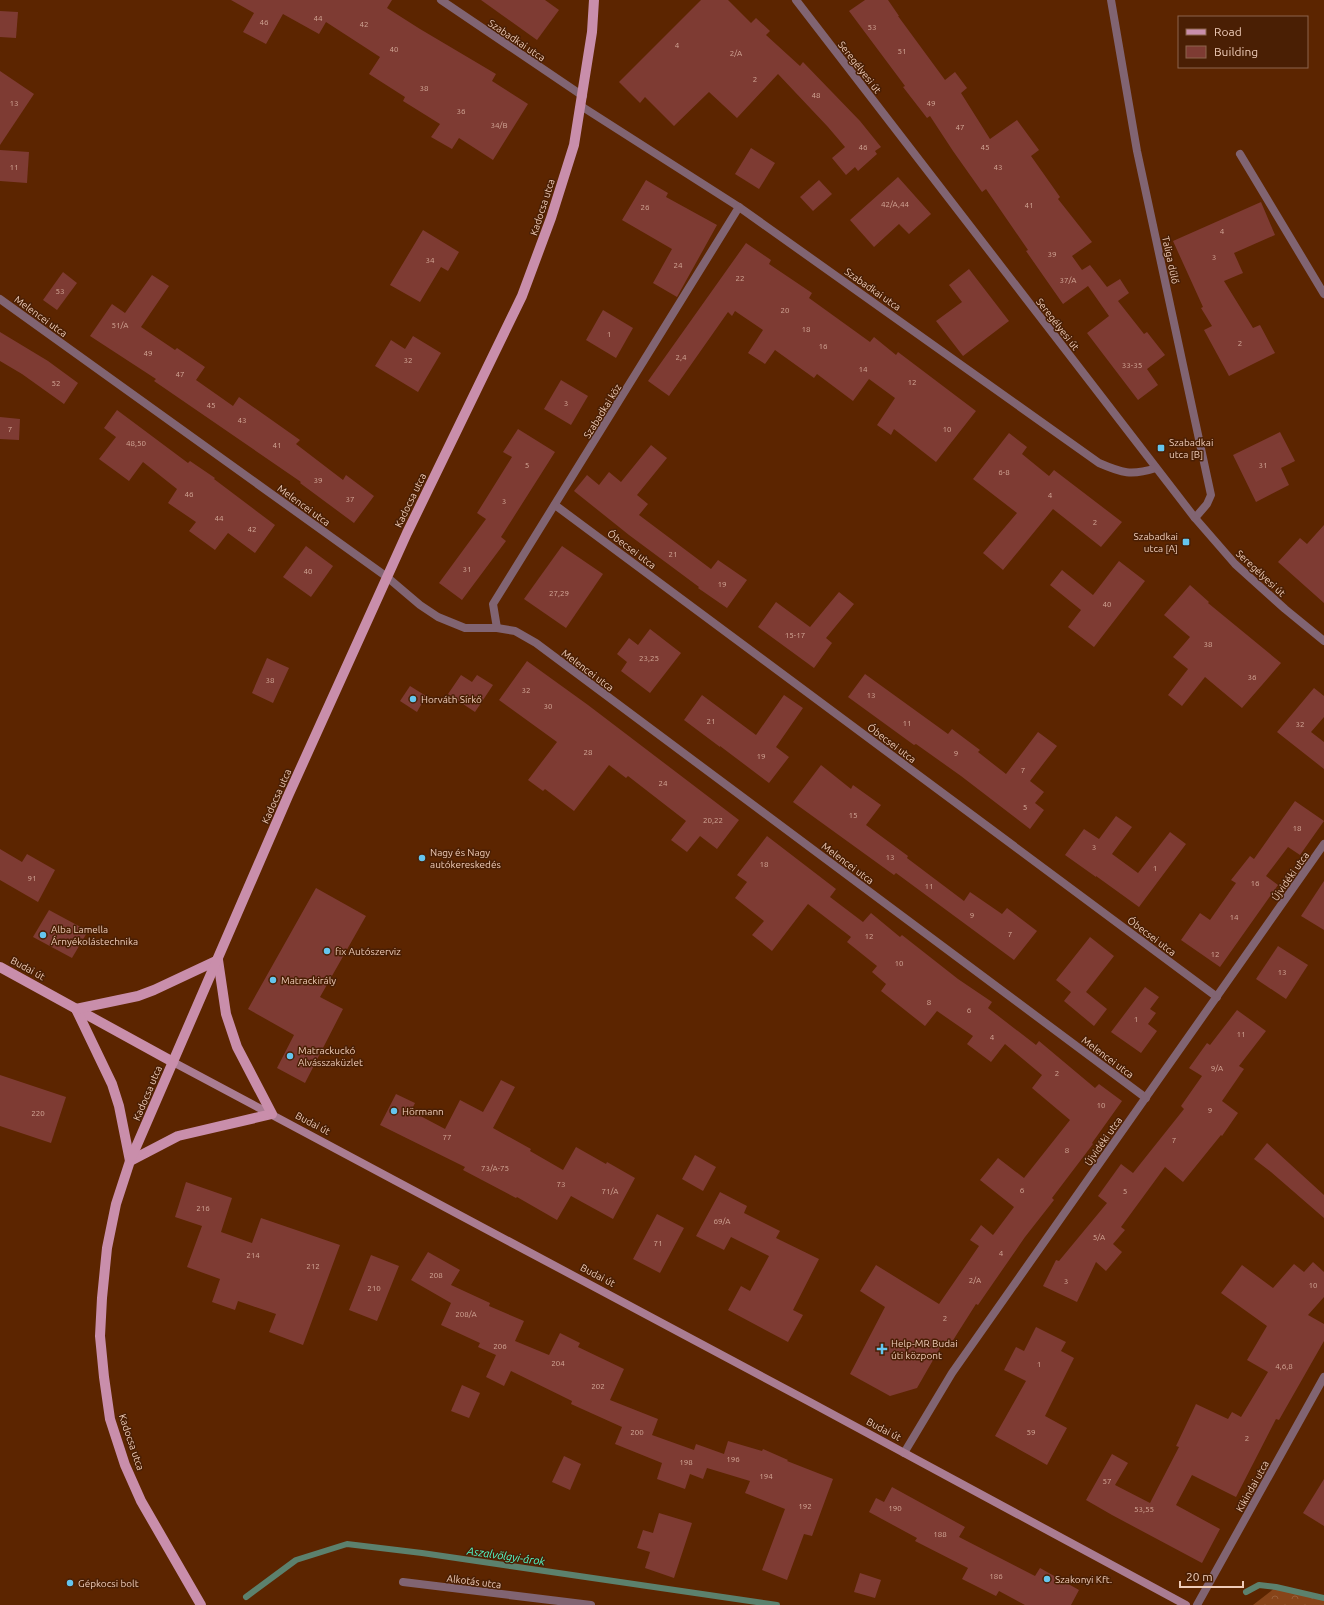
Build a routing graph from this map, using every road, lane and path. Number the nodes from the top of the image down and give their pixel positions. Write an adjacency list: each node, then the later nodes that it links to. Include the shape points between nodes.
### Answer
1 (441, 0): 5 (street, Szabadkai utca)
2 (594, 0): 5 (main road, Kadocsa utca)
3 (796, 0): 10 (street, Seregélyesi út)
4 (1111, 0): 12 (street, Taliga dűlő, via 1137,151 1211,495)
5 (582, 101): 7 (street, Szabadkai utca); 13 (main road, Kadocsa utca, via 574,145 551,218 522,296)
6 (1240, 154): 8 (street)
7 (739, 207): 10 (street, Szabadkai utca, via 1099,462 1120,472 1144,472); 11 (street, Szabadkai köz)
8 (1324, 294)
9 (0, 299): 13 (street, Melencei utca)
10 (1156, 468): 12 (street, Seregélyesi út)
11 (555, 505): 14 (street, Szabadkai köz, via 493,604); 19 (street, Óbecsei utca)
12 (1195, 518): 15 (street, Seregélyesi út, via 1235,564)
13 (387, 578): 14 (street, Melencei utca, via 438,617 465,628); 17 (main road, Kadocsa utca, via 288,796)
14 (497, 628): 22 (street, Melencei utca, via 515,631 536,643)
15 (1324, 641)
16 (1324, 844): 19 (street, Újvidéki utca)
17 (218, 960): 20 (main road, via 143,994); 21 (main road, Kadocsa utca); 23 (main road, via 226,1014 237,1047)
18 (0, 967): 20 (main road, Budai út)
19 (1217, 997): 22 (street, Újvidéki utca)
20 (76, 1009): 21 (main road, Budai út); 24 (main road, via 112,1084)
21 (173, 1062): 23 (main road, Budai út); 24 (main road, Kadocsa utca)
22 (1146, 1098): 26 (street, Újvidéki utca, via 952,1373)
23 (272, 1114): 24 (main road, via 178,1136); 26 (main road, Budai út)
24 (130, 1161): 29 (main road, Kadocsa utca, via 116,1204 107,1248 102,1298 100,1336 110,1419 141,1501)
25 (1324, 1377): 32 (street, Kikindai utca)
26 (904, 1453): 31 (main road, Budai út)
27 (403, 1582): 28 (street, Alkotás utca)
28 (543, 1602): 30 (street, Alkotás utca)
29 (201, 1605)
30 (591, 1605)
31 (1186, 1605)
32 (1197, 1605)

